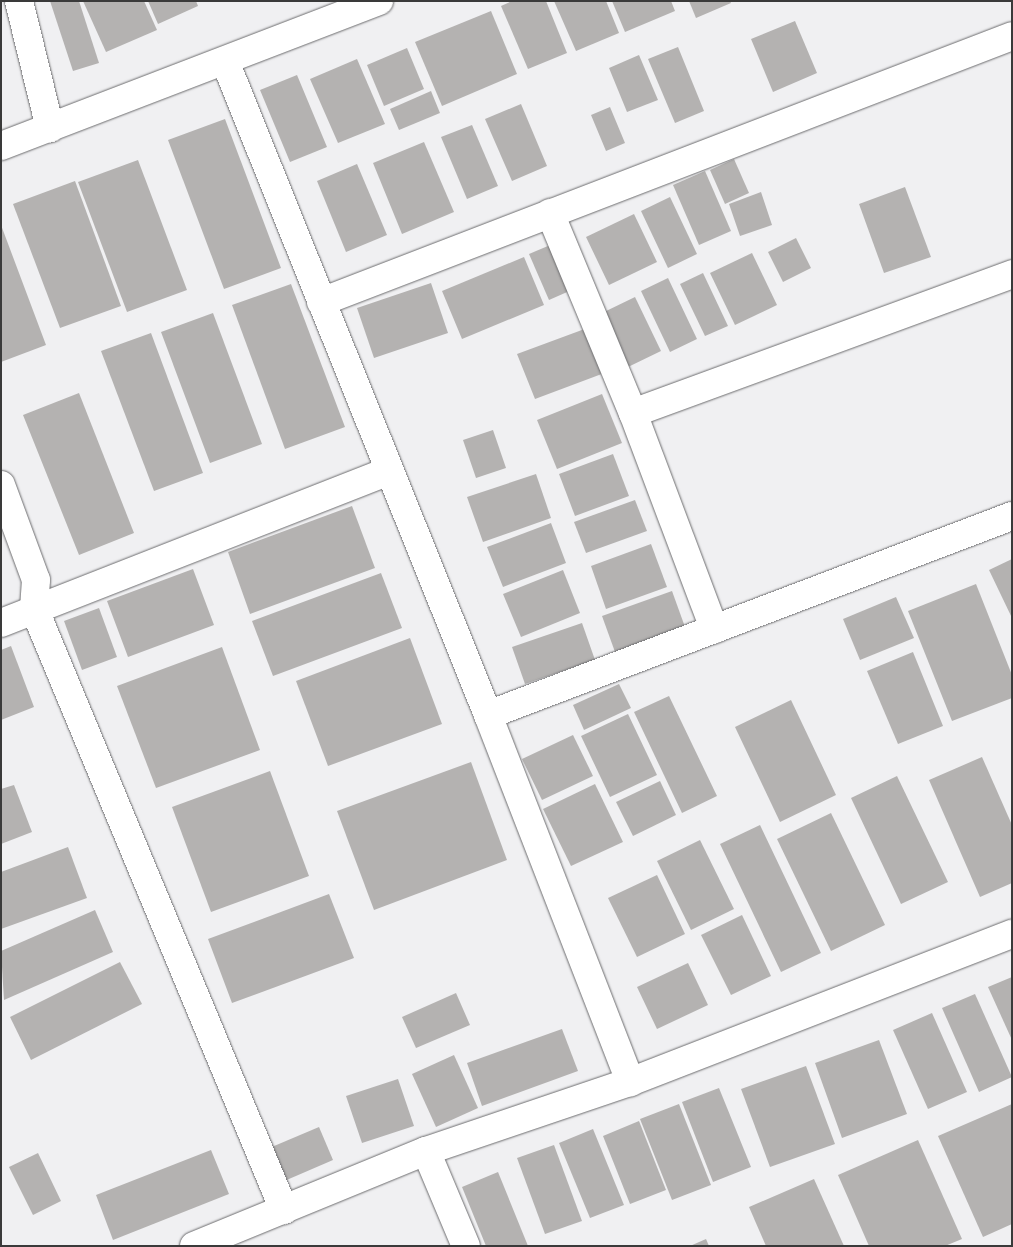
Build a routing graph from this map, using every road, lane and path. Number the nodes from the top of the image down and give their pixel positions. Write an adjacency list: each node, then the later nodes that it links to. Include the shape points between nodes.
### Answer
1 (19, 1): 5 (street)
2 (379, 1): 4 (street)
3 (1012, 36): 7 (street)
4 (225, 61): 5 (street); 9 (street)
5 (50, 128): 6 (street)
6 (1, 146)
7 (550, 213): 9 (street); 10 (street)
8 (1012, 274): 10 (street)
9 (321, 302): 11 (street)
10 (633, 413): 16 (street)
11 (388, 471): 14 (street); 17 (street)
12 (1, 484): 14 (street, via 36,580)
13 (1012, 516): 16 (street)
14 (34, 608): 15 (street); 21 (street)
15 (1, 623)
16 (714, 629): 17 (street)
17 (488, 715): 19 (street)
18 (1012, 934): 19 (street)
19 (630, 1082): 20 (street)
20 (426, 1151): 21 (street); 24 (street)
21 (284, 1210): 22 (street)
22 (238, 1238): 23 (street)
23 (201, 1244)
24 (466, 1246)

